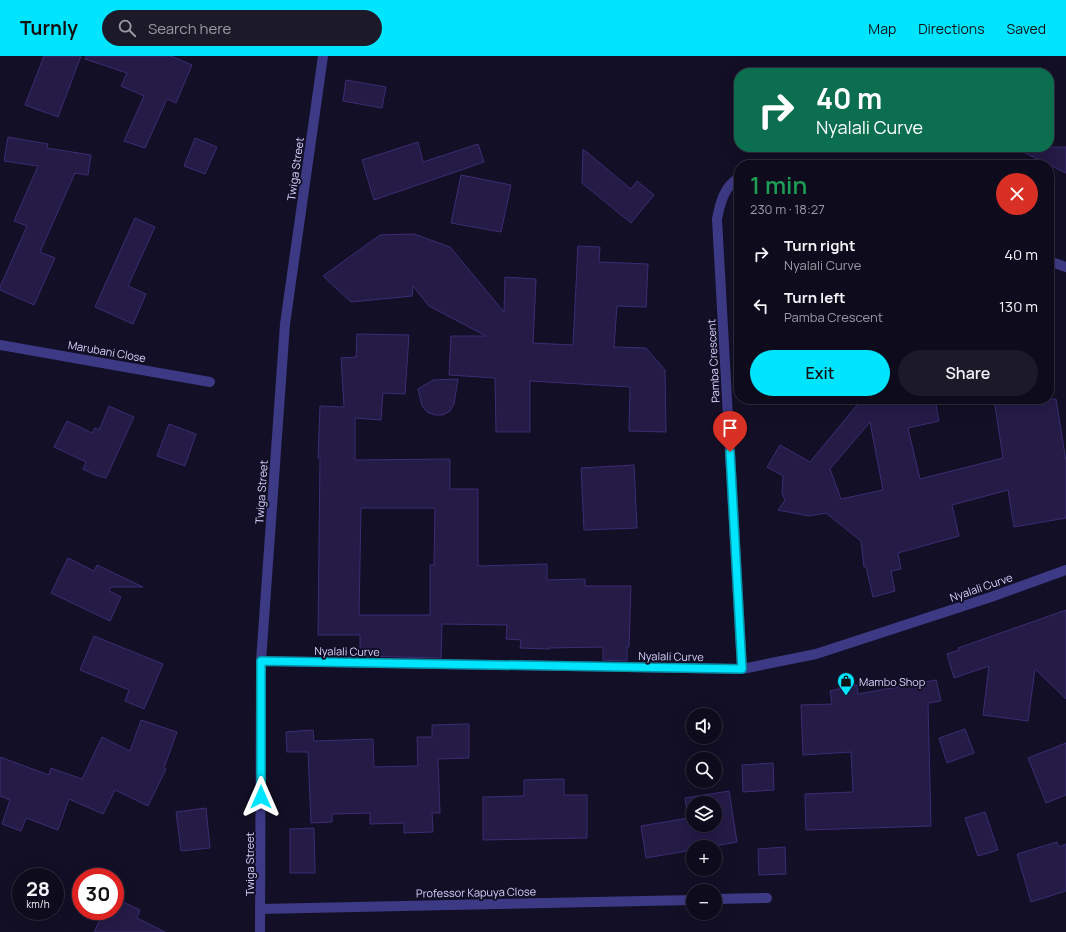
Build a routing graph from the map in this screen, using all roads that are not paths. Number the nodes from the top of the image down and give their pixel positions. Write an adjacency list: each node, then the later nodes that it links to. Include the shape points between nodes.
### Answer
1 (322, 56): 8 (street, Twiga Street, via 285,324)
2 (734, 183): 9 (street, Pamba Crescent, via 721,201 717,220)
3 (1054, 263): 4 (street)
4 (1066, 267)
5 (0, 345): 6 (street, Marubani Close)
6 (210, 382)
7 (1066, 570): 9 (street, Nyalali Curve, via 816,654)
8 (261, 661): 9 (street, Nyalali Curve); 13 (street, Twiga Street)
9 (742, 669)
10 (768, 898): 11 (street)
11 (722, 899)
12 (686, 900): 13 (street, Professor Kapuya Close)
13 (260, 909): 14 (street, Twiga Street)
14 (260, 932)

